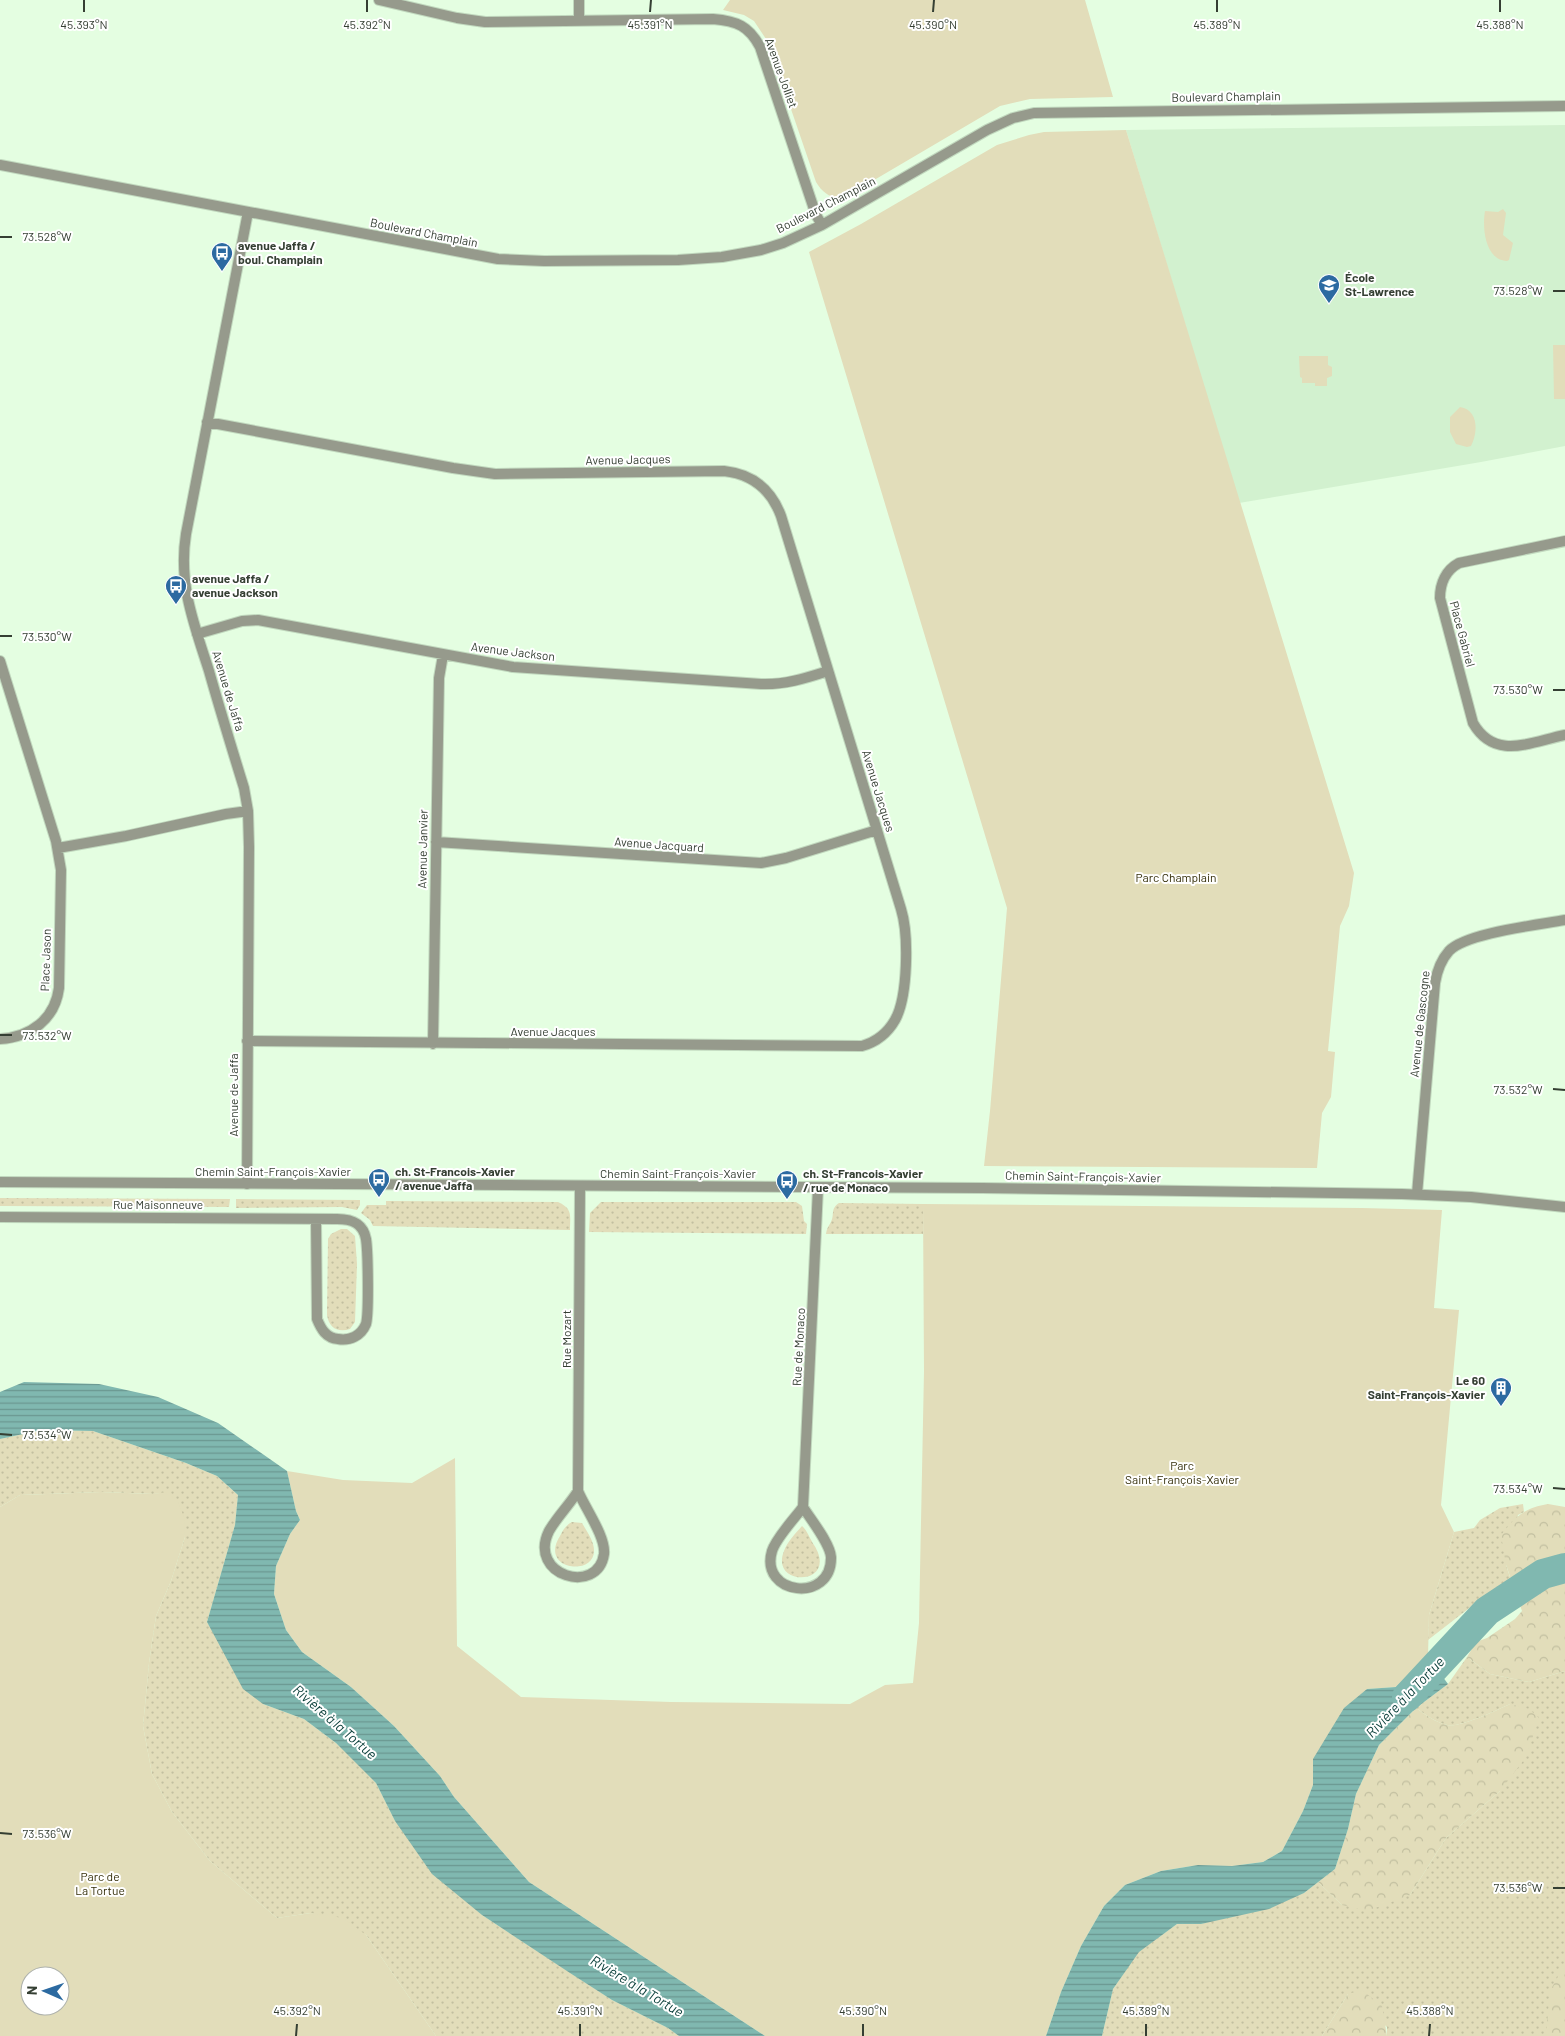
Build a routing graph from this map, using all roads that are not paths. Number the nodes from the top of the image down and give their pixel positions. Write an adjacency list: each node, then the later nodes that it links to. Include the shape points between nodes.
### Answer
1 (379, 0): 3 (street, Avenue Jolliet, via 478,21)
2 (579, 0): 3 (street)
3 (579, 21): 7 (street, Avenue Jolliet, via 724,20 753,34)
4 (1565, 106): 7 (street, Boulevard Champlain, via 1034,113 987,130)
5 (0, 165): 6 (street, Boulevard Champlain)
6 (248, 212): 7 (street, Boulevard Champlain, via 482,256 544,262 722,257 783,243); 8 (street, Avenue de Jaffa)
7 (822, 225)
8 (207, 422): 10 (street, Avenue de Jaffa, via 183,562 184,586); 13 (street, Avenue Jacques, via 495,474 724,471 748,476 761,485 778,508)
9 (1565, 540): 14 (street, Place Gabriel, via 1459,563 1444,577 1440,598 1473,723 1483,737 1504,746)
10 (197, 634): 11 (street, Avenue Jackson, via 242,621 258,620); 15 (street, Avenue de Jaffa, via 244,788)
11 (442, 655): 13 (street, Avenue Jackson, via 514,667 761,684 794,681); 17 (street, Avenue Janvier)
12 (0, 661): 18 (street, Place Jason)
13 (828, 670): 16 (street, Avenue Jacques)
14 (1565, 735)
15 (248, 811): 18 (street); 21 (street, Avenue de Jaffa)
16 (877, 830): 17 (street, Avenue Jacquard, via 761,863); 22 (street, Avenue Jacques, via 905,920 907,944 899,1011 884,1034 870,1044 849,1047)
17 (436, 842): 22 (street, Avenue Janvier)
18 (58, 848): 20 (street, Place Jason, via 61,870 58,996 51,1012 38,1027 19,1036)
19 (1565, 920): 27 (street, Avenue de Gascogne, via 1465,941 1450,950 1440,965 1435,982)
20 (0, 1038)
21 (247, 1041): 22 (street, Avenue Jacques); 24 (street, Avenue de Jaffa)
22 (433, 1044)
23 (0, 1182): 24 (street, Chemin Saint-François-Xavier)
24 (247, 1184): 25 (street, Chemin Saint-François-Xavier)
25 (580, 1187): 26 (street, Chemin Saint-François-Xavier); 31 (street, Rue Mozart)
26 (818, 1188): 27 (street, Chemin Saint-François-Xavier); 32 (street, Rue de Monaco)
27 (1417, 1194): 28 (street, Chemin Saint-François-Xavier)
28 (1565, 1207)
29 (0, 1217): 30 (street, Rue Maisonneuve)
30 (316, 1219): 30 (street, Rue Maisonneuve, via 317,1319 324,1333 330,1337 350,1339 361,1331 367,1319 366,1235 350,1220)
31 (578, 1491): 31 (street, Rue Mozart, via 546,1541 552,1567 566,1577 576,1578 594,1572 604,1555 604,1544)
32 (803, 1507): 32 (street, via 773,1549 771,1558 775,1575 781,1582 799,1589 809,1588 822,1580 830,1566 831,1556)

